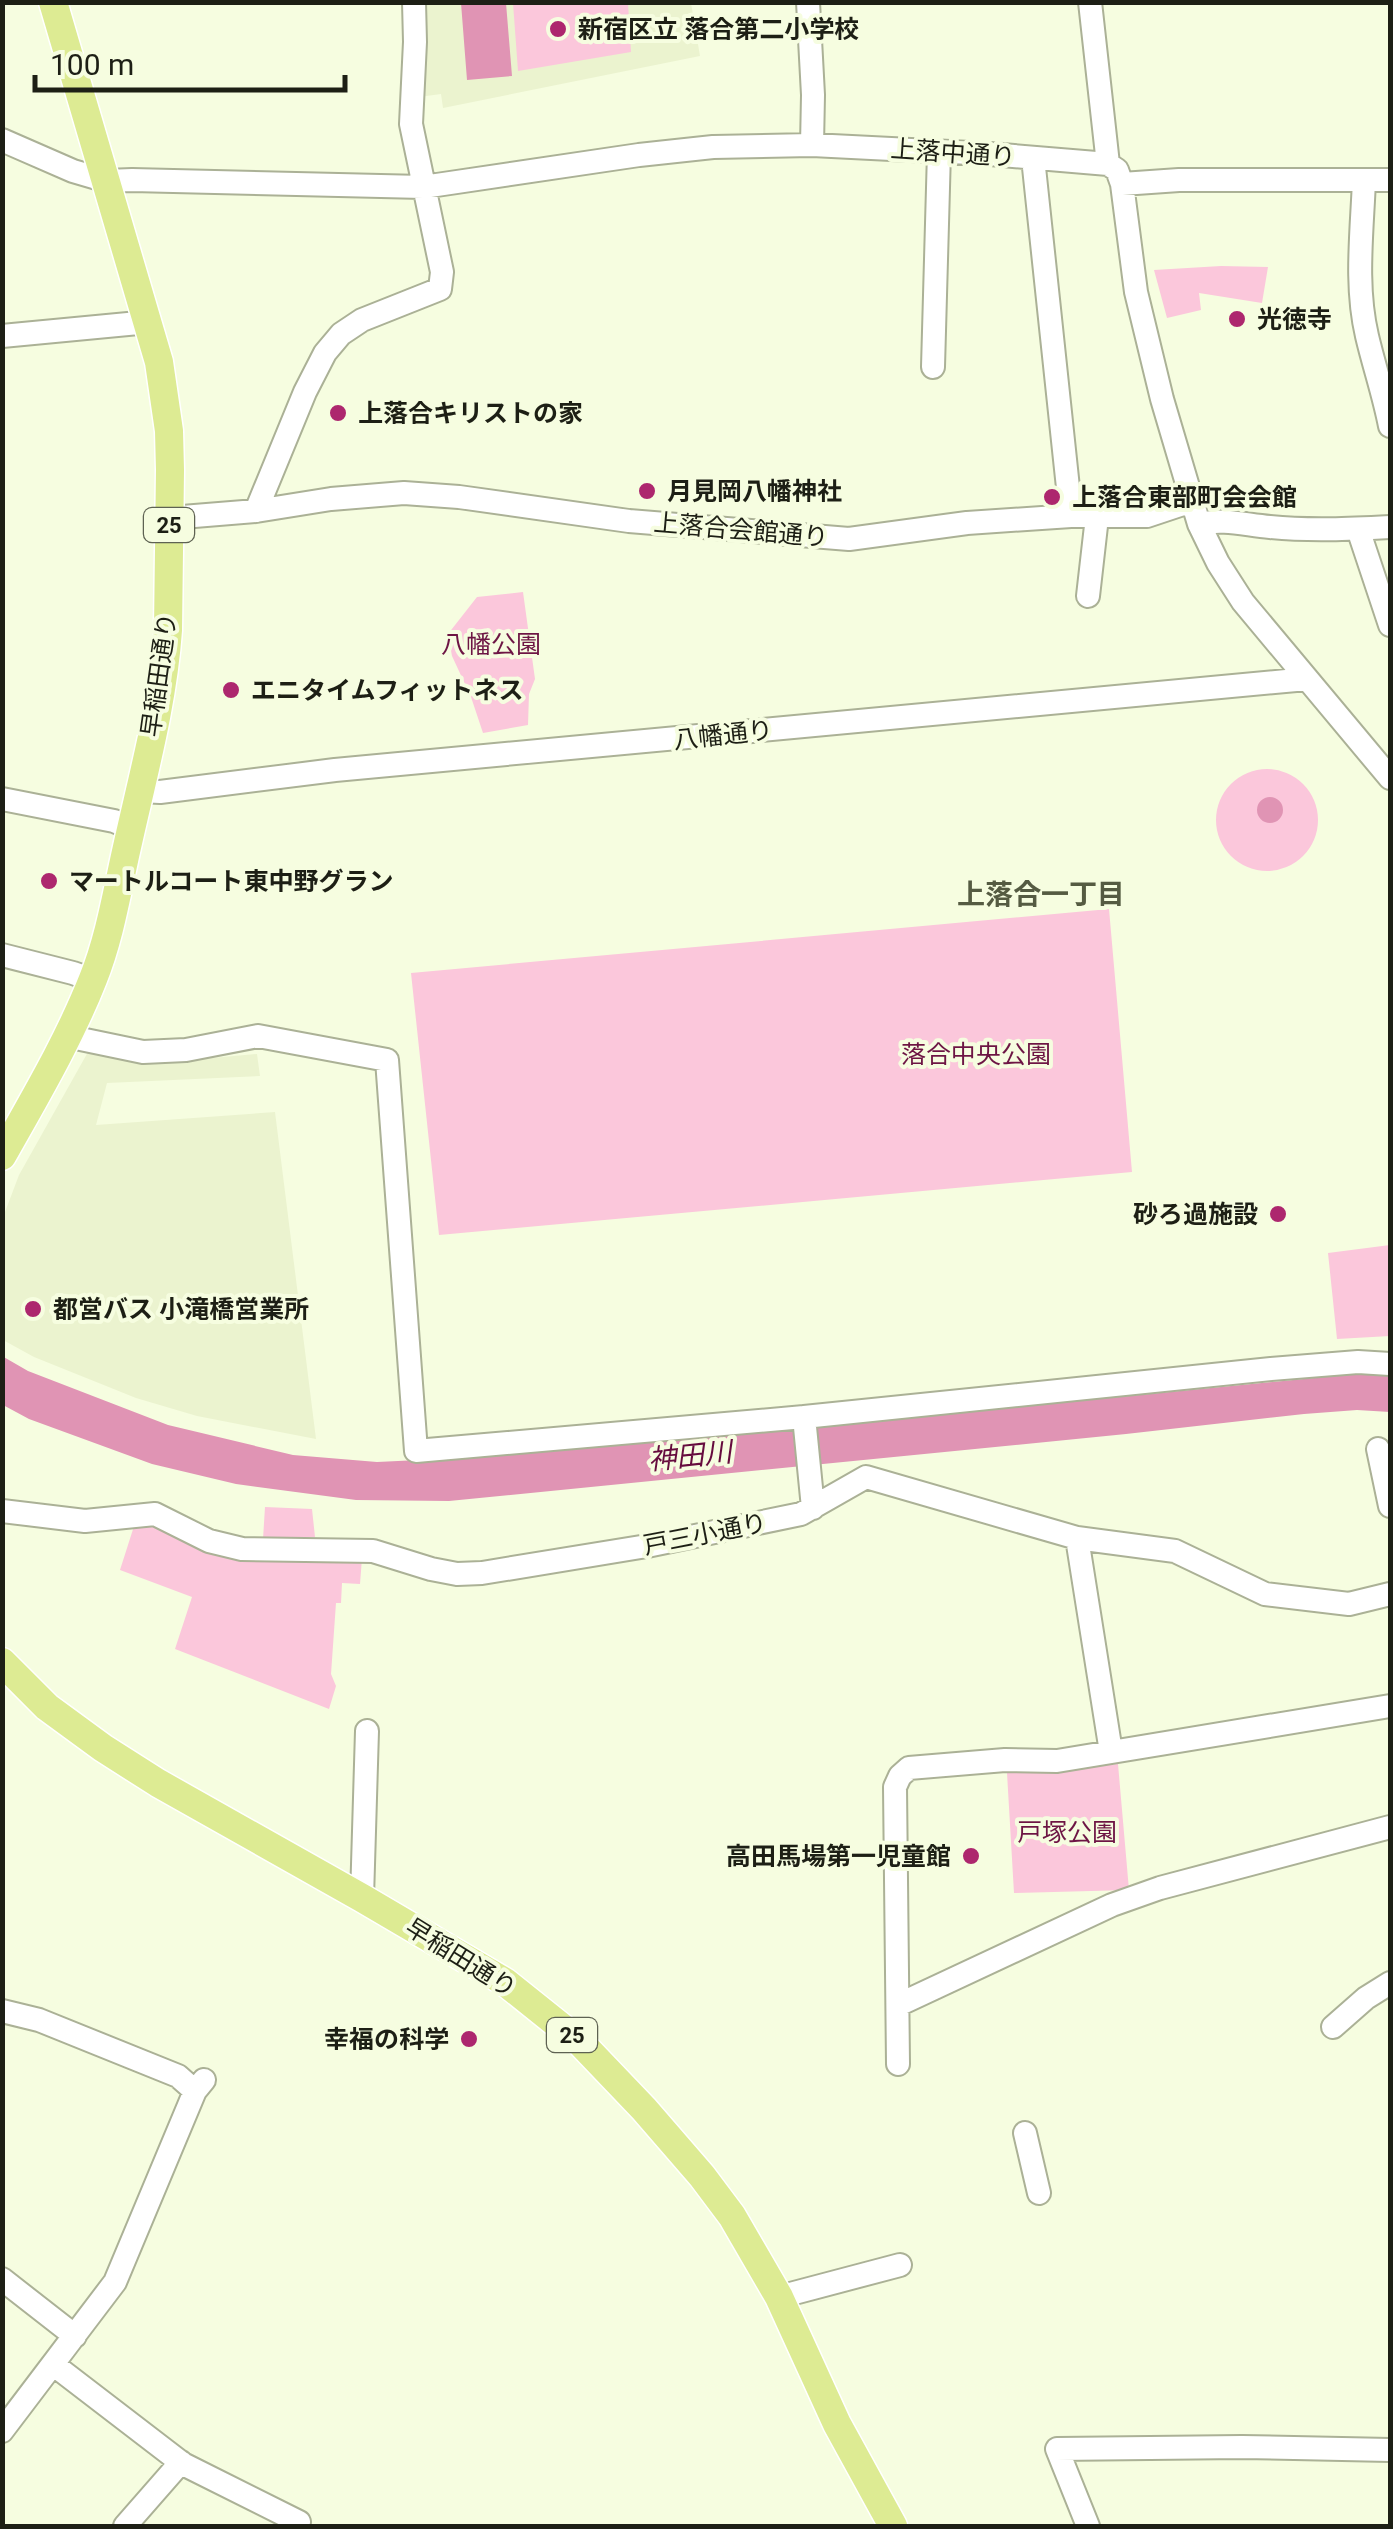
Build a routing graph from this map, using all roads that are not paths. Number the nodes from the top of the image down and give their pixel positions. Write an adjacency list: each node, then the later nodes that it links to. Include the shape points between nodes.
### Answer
1 (53, 2): 12 (main road, 早稲田通り / 25)
2 (414, 2): 14 (street, via 411,124)
3 (808, 2): 6 (street)
4 (1090, 2): 9 (street)
5 (2, 140): 12 (street, 上落中通り)
6 (812, 145): 7 (street, 上落中通り); 14 (street, 上落中通り, via 713,147)
7 (939, 152): 8 (street, 上落中通り); 17 (street)
8 (1033, 158): 9 (street, 上落中通り); 21 (street)
9 (1108, 164): 13 (street)
10 (1364, 180): 11 (street); 13 (street); 18 (street, via 1360,279 1366,334)
11 (1390, 180)
12 (106, 181): 14 (street, 上落中通り); 15 (main road, 早稲田通り / 25)
13 (1122, 184): 20 (street, via 1136,292)
14 (423, 187): 19 (street, via 440,289 340,334 305,392)
15 (149, 322): 16 (street); 23 (main road, 早稲田通り / 25, via 169,431)
16 (2, 336)
17 (933, 367)
18 (1390, 426)
19 (256, 511): 21 (street, 上落合会館通り, via 404,493 849,539); 23 (street, 上落合会館通り)
20 (1196, 512): 22 (street, 上落合会館通り); 25 (street, 上落合会館通り, via 1273,528); 28 (street, via 1243,602)
21 (1071, 516): 22 (street, 上落合会館通り)
22 (1097, 517): 26 (street)
23 (170, 518): 30 (main road, 早稲田通り / 25, via 167,654)
24 (1390, 527): 25 (street, 上落合会館通り)
25 (1358, 529): 27 (street)
26 (1088, 596)
27 (1390, 624)
28 (1306, 679): 29 (street); 30 (street, 八幡通り)
29 (1390, 778)
30 (140, 791): 32 (main road, 早稲田通り / 25)
31 (2, 800): 32 (street)
32 (131, 828): 34 (main road, 早稲田通り / 25)
33 (2, 955): 34 (street)
34 (92, 980): 35 (main road, 早稲田通り / 25)
35 (66, 1036): 36 (main road, 早稲田通り / 25); 38 (street, via 143,1052 258,1036 387,1060 416,1452)
36 (2, 1156)
37 (1390, 1364): 38 (street, via 1270,1369)
38 (804, 1422): 41 (street)
39 (1378, 1449): 40 (street)
40 (1390, 1506)
41 (813, 1508): 42 (street, 戸三小通り, via 663,1543 457,1574 374,1552 242,1550 209,1542 155,1514 85,1521); 43 (street, 戸三小通り, via 866,1476)
42 (2, 1511)
43 (1077, 1538): 44 (street, 戸三小通り, via 1174,1551 1265,1594 1349,1604); 48 (street)
44 (1390, 1594)
45 (2, 1662): 50 (main road, 早稲田通り / 25, via 46,1707 103,1748)
46 (1390, 1706): 48 (street)
47 (368, 1730): 50 (street)
48 (1111, 1752): 52 (street, via 922,1766 900,1776)
49 (1390, 1826): 52 (street, via 1144,1894)
50 (362, 1898): 60 (main road, 早稲田通り / 25, via 505,1982 580,2042 724,2204)
51 (1390, 1982): 54 (street)
52 (898, 2005): 55 (street)
53 (2, 2010): 61 (street, via 199,2086 116,2282)
54 (1333, 2027)
55 (898, 2064)
56 (1026, 2133): 57 (street)
57 (1038, 2193)
58 (900, 2266): 60 (street)
59 (2, 2279): 61 (street)
60 (779, 2298): 68 (main road, 早稲田通り / 25)
61 (76, 2336): 62 (street)
62 (54, 2365): 63 (street); 65 (street)
63 (2, 2431)
64 (1390, 2450): 69 (street, via 1057,2450)
65 (181, 2462): 66 (street); 67 (street)
66 (125, 2526)
67 (297, 2526)
68 (893, 2526)
69 (1088, 2526)

